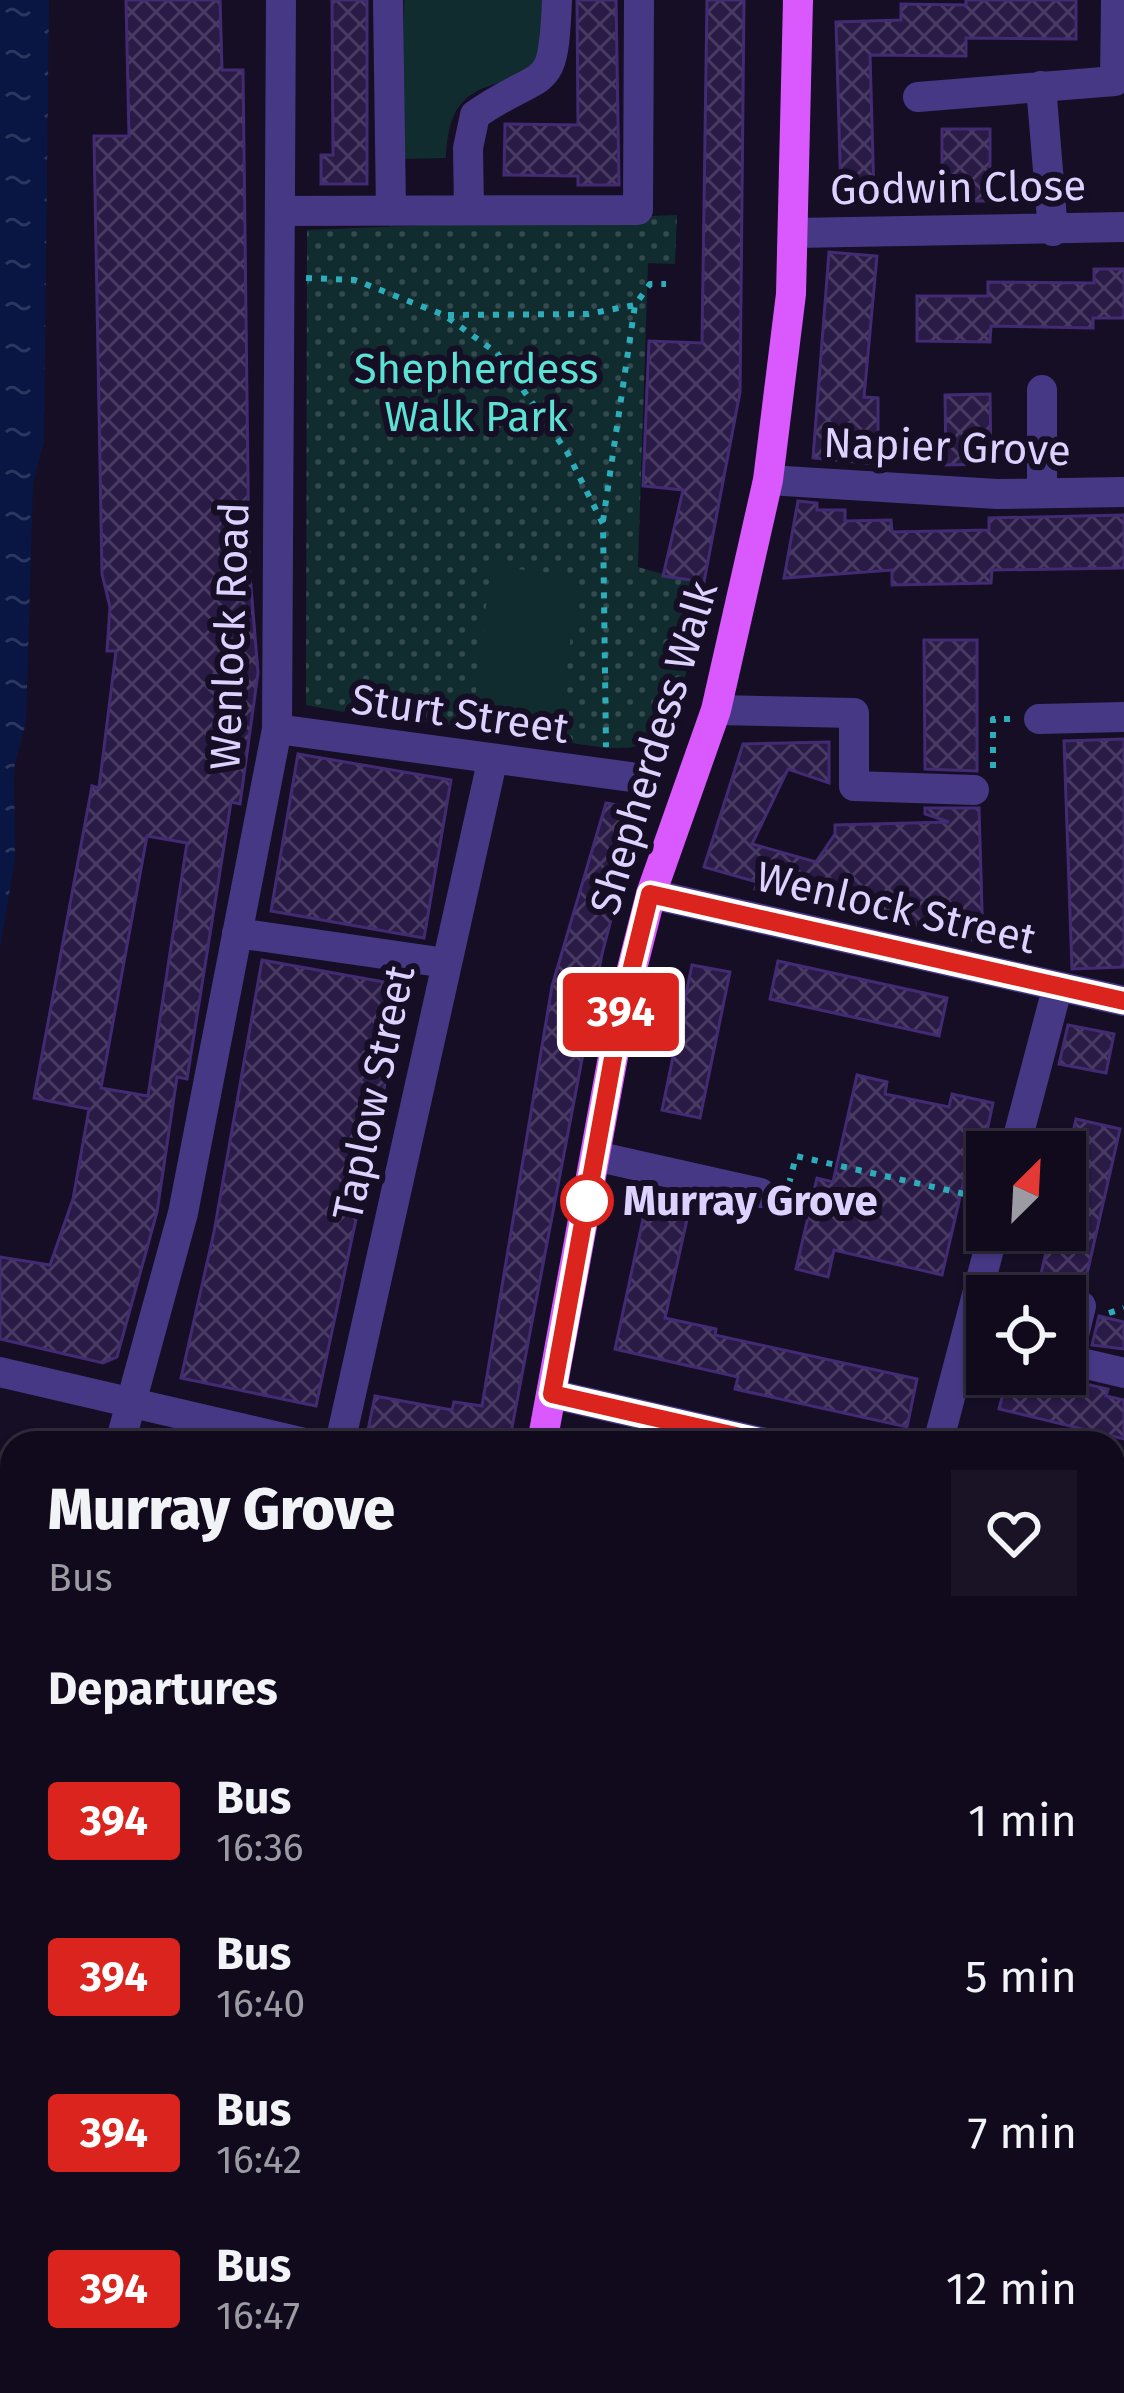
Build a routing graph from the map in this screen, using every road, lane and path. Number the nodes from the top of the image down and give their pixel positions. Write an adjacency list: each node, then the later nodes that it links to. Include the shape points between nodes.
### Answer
1 (280, 0): 10 (street, Wenlock Road)
2 (388, 0): 11 (street)
3 (557, 0): 9 (street, via 554,63 544,77 475,115)
4 (639, 0): 9 (street, via 638,210)
5 (798, 0): 14 (main road, Shepherdess Walk)
6 (1116, 0): 7 (street, via 1115,82)
7 (1041, 86): 8 (street); 13 (street)
8 (918, 97)
9 (470, 210): 11 (street)
10 (280, 211): 11 (street); 15 (street, Wenlock Road)
11 (391, 211)
12 (1124, 227): 13 (street, Godwin Close)
13 (1053, 231): 14 (street, Godwin Close)
14 (794, 233): 20 (main road, Shepherdess Walk)
15 (279, 277): 18 (path, Shepherdess Walk, via 356,280); 27 (street, Wenlock Road)
16 (666, 284): 17 (path, via 650,284)
17 (635, 305): 18 (path, via 588,314); 23 (path)
18 (444, 315): 23 (path, Shepherdess Walk, via 496,353 567,452)
19 (1042, 390): 22 (street)
20 (768, 480): 22 (street, Napier Grove); 24 (main road, Shepherdess Walk)
21 (1124, 492): 22 (street, Napier Grove)
22 (1031, 494)
23 (603, 524): 29 (path, Shepherdess Walk, via 606,748)
24 (716, 710): 31 (street, via 854,713 854,786); 32 (main road, Shepherdess Walk)
25 (1124, 717): 26 (street)
26 (1040, 719): 31 (path, via 992,719 993,781)
27 (277, 729): 28 (street, Sturt Street); 33 (street, Wenlock Road)
28 (491, 762): 29 (street, Sturt Street); 34 (street, Taplow Street)
29 (599, 776): 30 (street, Sturt Street)
30 (631, 777)
31 (974, 790)
32 (650, 894): 35 (street, Wenlock Street); 38 (main road, Shepherdess Walk)
33 (237, 933): 34 (street); 46 (street, Wenlock Road, via 183,1214)
34 (446, 963): 49 (street, Taplow Street)
35 (1058, 988): 36 (street, Wenlock Street); 37 (street)
36 (1124, 1001)
37 (1021, 1131)
38 (595, 1156): 39 (street); 45 (main road, Shepherdess Walk)
39 (760, 1192): 40 (path, via 786,1197 796,1156)
40 (966, 1194)
41 (1086, 1364): 44 (street)
42 (966, 1368): 52 (street)
43 (0, 1372): 46 (street)
44 (1124, 1373)
45 (552, 1394): 50 (main road, Shepherdess Walk); 51 (street)
46 (131, 1404): 47 (street, Wenlock Road); 48 (street)
47 (123, 1431)
48 (235, 1431)
49 (343, 1431)
50 (544, 1431)
51 (714, 1431)
52 (942, 1431)

